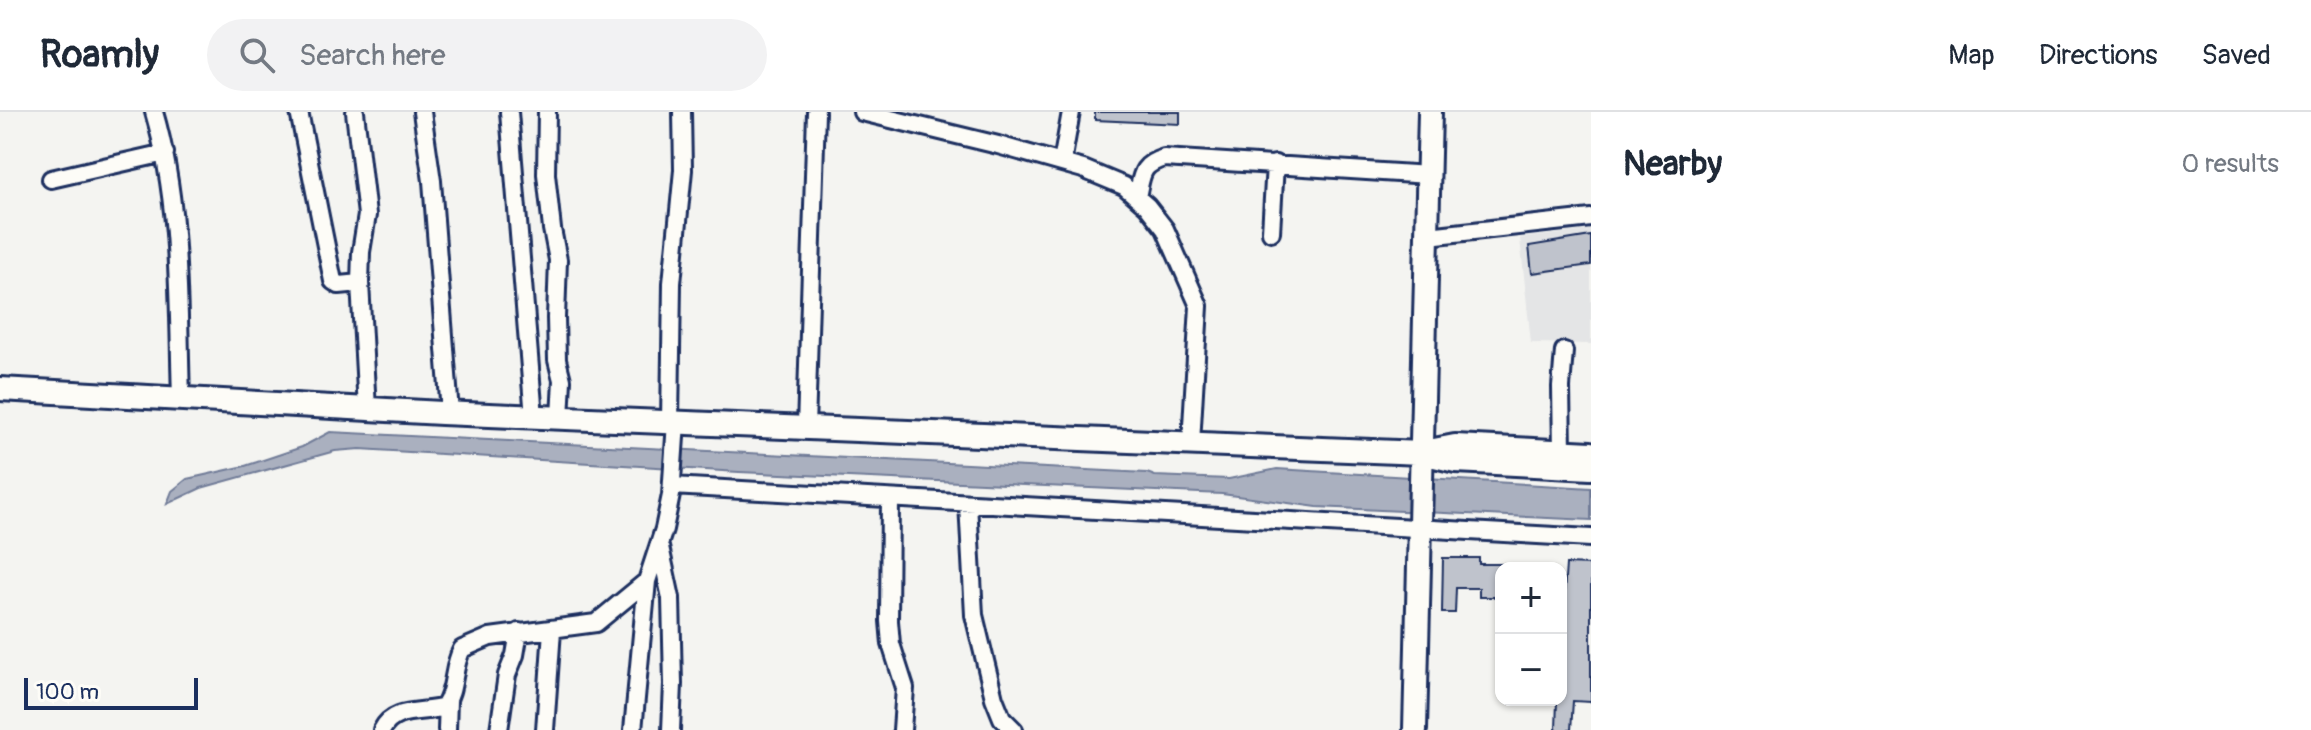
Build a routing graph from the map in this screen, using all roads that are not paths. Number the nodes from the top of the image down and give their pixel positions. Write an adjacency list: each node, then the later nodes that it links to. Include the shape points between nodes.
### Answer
1 (154, 112): 13 (street)
2 (299, 112): 22 (street, via 333,281)
3 (355, 112): 22 (street, via 367,215)
4 (422, 112): 27 (street)
5 (509, 112): 28 (street)
6 (547, 112): 29 (street, via 546,174 558,260)
7 (682, 112): 30 (street, via 683,170 672,283)
8 (816, 112): 31 (street)
9 (862, 112): 12 (street)
10 (1071, 112): 14 (street)
11 (1430, 112): 16 (main road)
12 (929, 120): 14 (street)
13 (165, 153): 17 (street); 25 (street, via 175,240)
14 (1062, 163): 18 (street, via 1124,186)
15 (1275, 164): 16 (street); 18 (street, via 1164,158 1143,170); 20 (street)
16 (1429, 175): 21 (main road)
17 (51, 179)
18 (1137, 197): 32 (street, via 1165,229 1199,306)
19 (1591, 218): 21 (street)
20 (1271, 232)
21 (1428, 236): 34 (main road)
22 (360, 283): 26 (street)
23 (1564, 351): 33 (street)
24 (0, 389): 25 (main road)
25 (181, 399): 26 (main road)
26 (367, 409): 27 (main road)
27 (450, 413): 28 (main road)
28 (534, 417): 29 (main road)
29 (560, 418): 30 (main road)
30 (673, 422): 31 (main road); 37 (street)
31 (806, 428): 32 (main road)
32 (1191, 443): 34 (main road)
33 (1562, 451): 34 (main road, via 1455,446); 35 (main road)
34 (1422, 453): 36 (main road, via 1456,461); 40 (main road)
35 (1591, 453)
36 (1591, 468)
37 (672, 486): 38 (street); 42 (street)
38 (890, 499): 39 (street); 53 (street, via 889,621 905,688)
39 (968, 503): 40 (street); 54 (street, via 974,615 994,698)
40 (1420, 528): 41 (street); 55 (main road)
41 (1591, 538)
42 (659, 545): 43 (street); 52 (street, via 671,598)
43 (647, 581): 44 (street, via 596,623); 51 (street)
44 (552, 630): 45 (street); 50 (street)
45 (519, 632): 46 (street, via 462,649); 49 (street)
46 (448, 700): 47 (street, via 435,710 390,718); 48 (street)
47 (382, 730)
48 (447, 730)
49 (499, 730)
50 (545, 730)
51 (633, 730)
52 (671, 730)
53 (902, 730)
54 (1014, 730)
55 (1415, 730)

